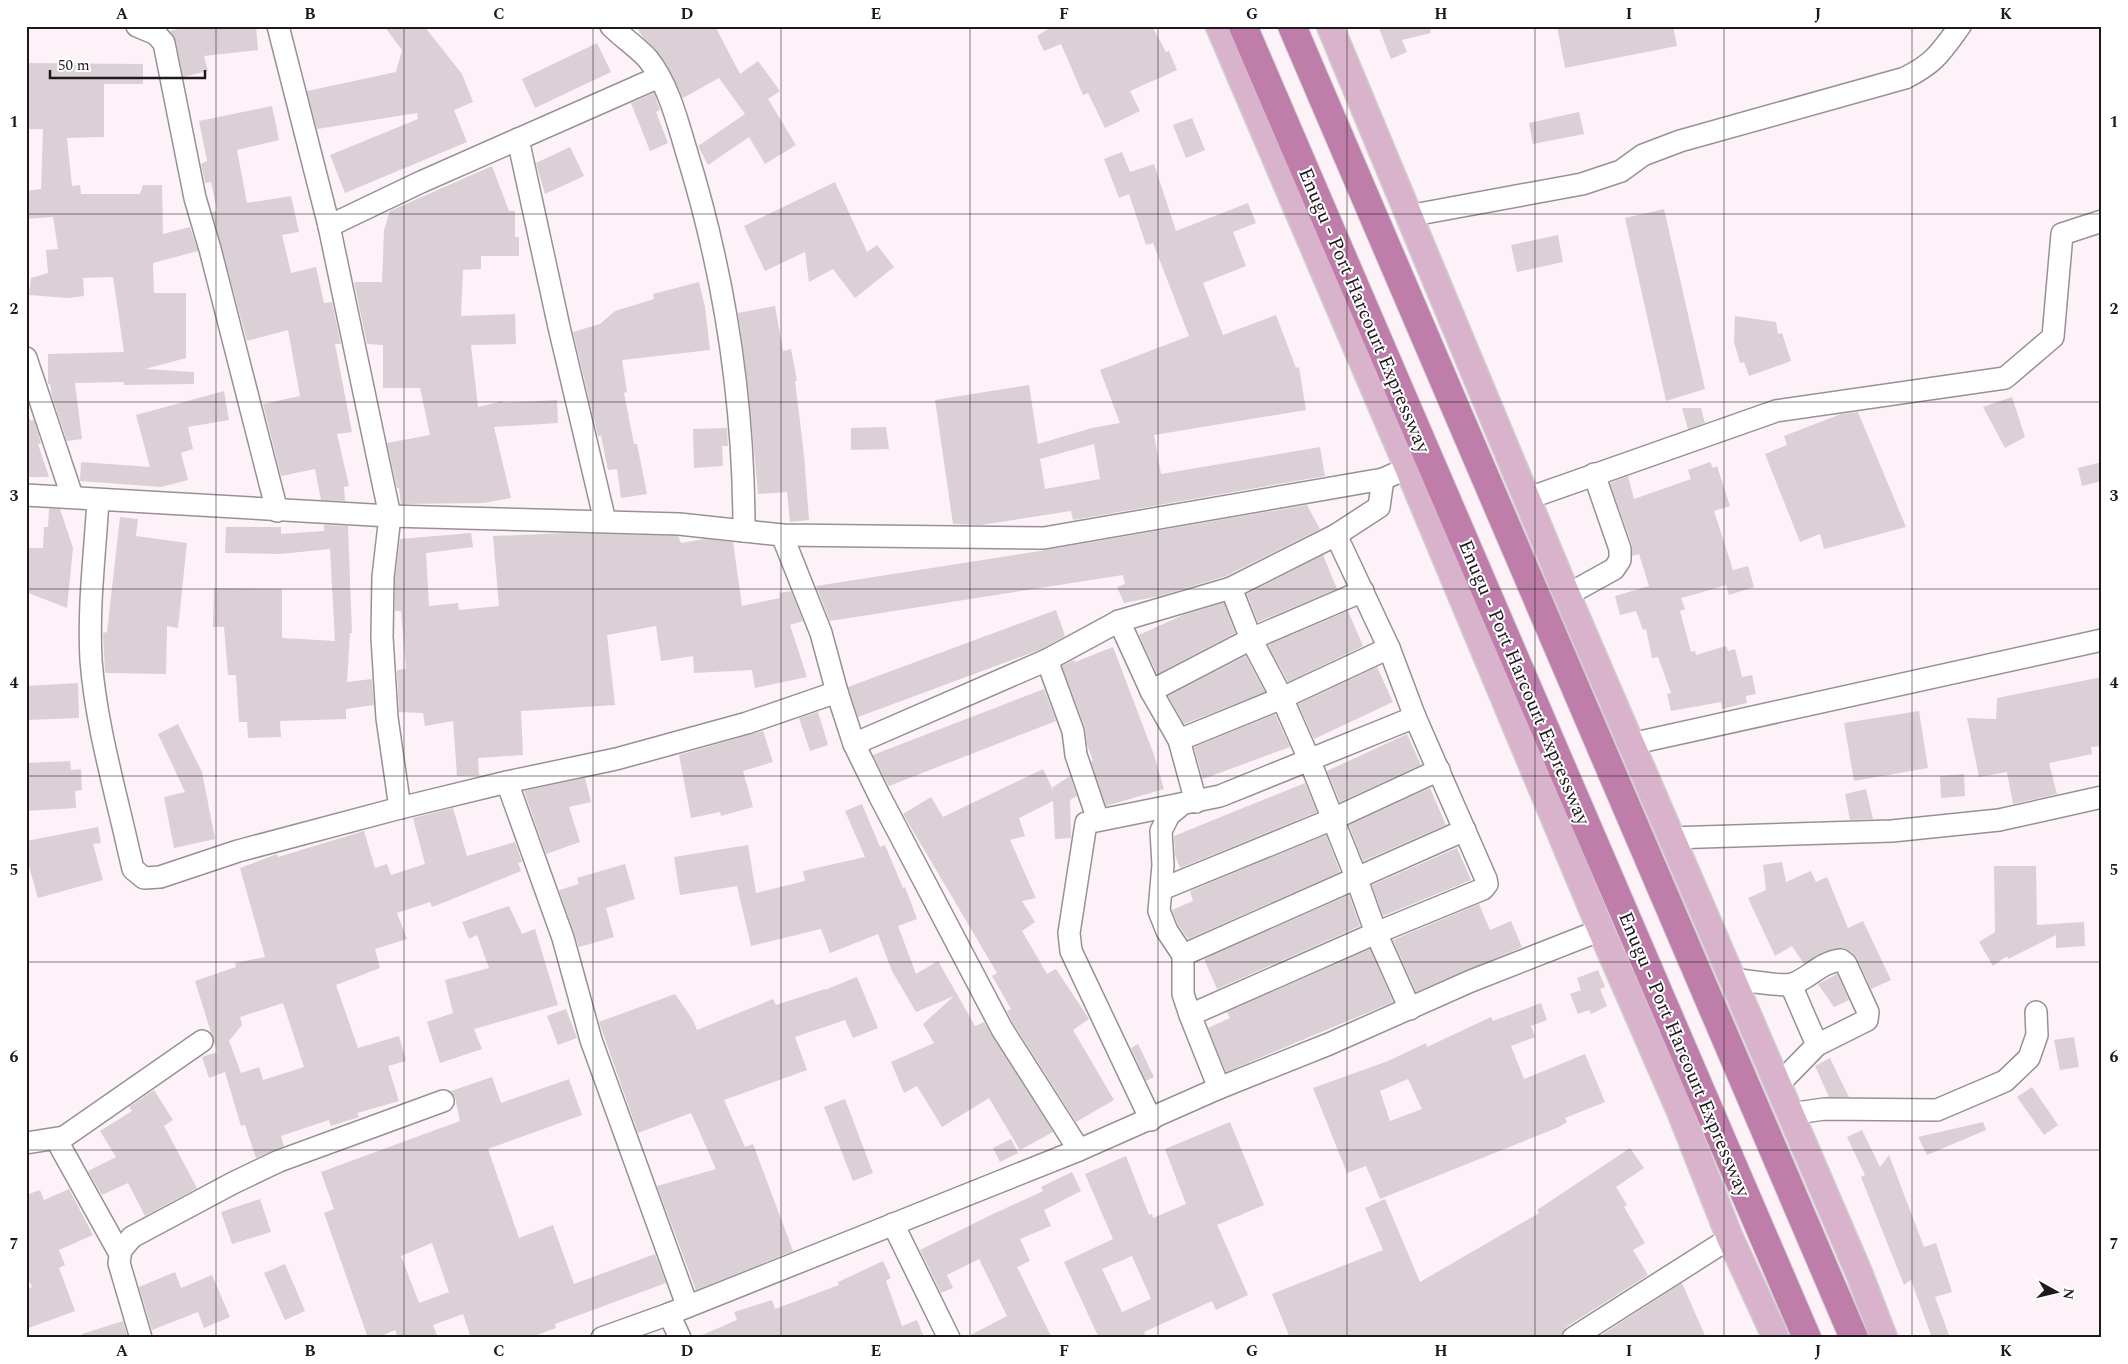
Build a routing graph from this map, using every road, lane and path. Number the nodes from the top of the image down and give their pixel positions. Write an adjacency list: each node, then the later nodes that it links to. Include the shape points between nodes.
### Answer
1 (137, 26): 22 (street, via 156,34 164,43 194,198)
2 (278, 26): 13 (street)
3 (611, 26): 9 (street, via 647,59)
4 (1219, 26): 15 (main road, Enugu - Port Harcourt Expressway)
5 (1243, 26): 83 (highway, Enugu - Port Harcourt Expressway)
6 (1292, 26): 84 (highway)
7 (1330, 26): 11 (main road)
8 (1960, 26): 11 (street, via 1927,67 1905,78 1680,141 1643,155 1621,171 1582,184)
9 (659, 77): 10 (street); 25 (street, via 675,114 692,171 722,291 743,463)
10 (518, 139): 13 (street); 24 (street, via 558,327)
11 (1408, 216): 20 (main road)
12 (2102, 221): 16 (street, via 2062,234 2053,337 2005,378 1776,411)
13 (329, 226): 23 (street)
14 (26, 358): 19 (street)
15 (1408, 468): 17 (street); 55 (main road, Enugu - Port Harcourt Expressway)
16 (1594, 474): 20 (street); 30 (street, via 1620,549 1620,560 1614,569)
17 (1383, 479): 26 (street, via 1044,538); 27 (street, via 1379,507)
18 (26, 495): 19 (street)
19 (72, 496): 21 (street)
20 (1526, 499): 30 (main road)
21 (98, 500): 22 (street); 48 (street, via 91,598 91,661 104,741 133,869 144,878 160,877 238,850)
22 (277, 511): 23 (street)
23 (390, 516): 24 (street); 48 (street, via 383,577 382,637 388,718)
24 (605, 521): 25 (street)
25 (744, 531): 26 (street)
26 (782, 534): 37 (street, via 821,633)
27 (1336, 535): 28 (street); 29 (street)
28 (1230, 588): 31 (street); 32 (street)
29 (1363, 591): 32 (street); 34 (street)
30 (1567, 595): 42 (main road)
31 (1119, 621): 35 (street); 36 (street)
32 (1251, 639): 36 (street); 38 (street)
33 (2102, 640): 42 (street)
34 (1389, 648): 38 (street); 39 (street)
35 (1047, 660): 41 (street); 50 (street, via 1073,731 1076,755)
36 (1151, 691): 40 (street)
37 (836, 692): 41 (street); 45 (street, via 747,722 626,756)
38 (1282, 698): 40 (street); 43 (street)
39 (1415, 717): 43 (street); 44 (street)
40 (1179, 740): 47 (street)
41 (854, 744): 72 (street, via 1002,1029)
42 (1631, 744): 52 (main road)
43 (1309, 759): 47 (street, via 1220,796); 49 (street)
44 (1440, 770): 49 (street); 51 (street)
45 (507, 782): 48 (street); 76 (street, via 562,938 590,1040)
46 (2102, 797): 52 (street, via 1999,820 1892,831)
47 (1188, 804): 50 (street); 54 (street, via 1169,815 1161,831)
48 (400, 808)
49 (1333, 819): 53 (street); 54 (street)
50 (1098, 820): 69 (street, via 1089,821 1084,826 1069,933 1070,951)
51 (1465, 830): 53 (street); 56 (street, via 1486,879 1483,889)
52 (1671, 838): 58 (main road)
53 (1356, 877): 56 (street); 57 (street)
54 (1162, 889): 57 (street, via 1160,911 1167,932)
55 (1601, 930): 60 (street); 74 (main road, Enugu - Port Harcourt Expressway, via 1680,1112)
56 (1376, 933): 60 (street); 62 (street)
57 (1183, 955): 62 (street, via 1183,994)
58 (1732, 979): 59 (street); 65 (main road)
59 (1791, 984): 64 (street); 64 (street, via 1833,960 1841,960 1846,964 1868,1012 1867,1020)
60 (1410, 1009): 66 (street)
61 (2036, 1012): 68 (street, via 2038,1036 2029,1058 2005,1081 1937,1110 1824,1109)
62 (1190, 1014): 66 (street)
63 (202, 1041): 70 (street, via 64,1137)
64 (1817, 1045): 65 (street)
65 (1778, 1085): 68 (main road)
66 (1219, 1088): 69 (street)
67 (443, 1101): 75 (street, via 279,1161 233,1182 132,1237)
68 (1790, 1114): 85 (main road)
69 (1151, 1120): 72 (street)
70 (56, 1138): 71 (street); 75 (street)
71 (26, 1143)
72 (1079, 1150): 73 (street)
73 (894, 1224): 76 (street); 80 (street)
74 (1730, 1238): 81 (street); 82 (main road, Enugu - Port Harcourt Expressway)
75 (120, 1254): 77 (street, via 119,1263)
76 (678, 1309): 78 (street); 79 (street)
77 (141, 1338)
78 (602, 1338)
79 (680, 1338)
80 (949, 1338)
81 (1573, 1338)
82 (1776, 1338)
83 (1807, 1338)
84 (1854, 1338)
85 (1884, 1338)

